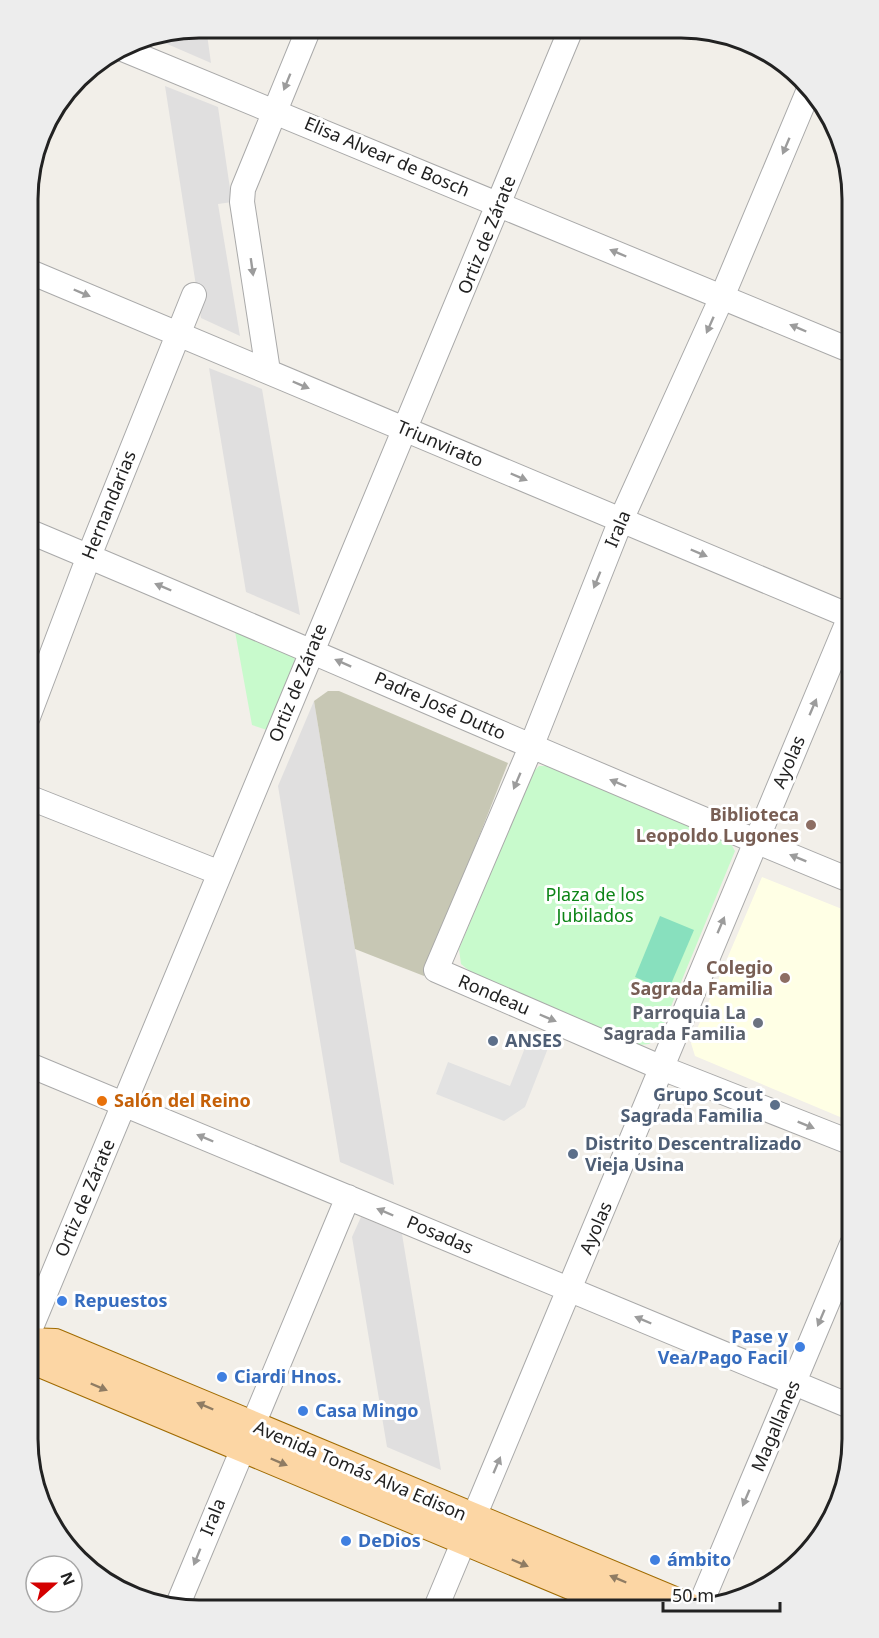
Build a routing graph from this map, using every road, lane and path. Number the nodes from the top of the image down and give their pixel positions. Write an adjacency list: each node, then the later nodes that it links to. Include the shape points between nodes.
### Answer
1 (305, 37): 5 (street, one-way to 5)
2 (568, 37): 6 (street, Ortiz de Zárate)
3 (131, 52): 5 (street, Elisa Alvear de Bosch)
4 (806, 97): 9 (street, Irala, one-way to 9)
5 (275, 111): 6 (street, Elisa Alvear de Bosch); 12 (street, one-way to 12, via 243,189 242,202)
6 (500, 204): 9 (street, Elisa Alvear de Bosch, one-way to 6); 13 (street, Ortiz de Zárate)
7 (38, 275): 10 (street, Triunvirato, one-way to 10)
8 (194, 296): 10 (street, Hernandarias)
9 (722, 297): 11 (street, Elisa Alvear de Bosch, one-way to 9); 14 (street, Irala, one-way to 14)
10 (179, 334): 12 (street, Triunvirato); 16 (street, Hernandarias)
11 (842, 347)
12 (268, 371): 13 (street, Triunvirato, one-way to 13)
13 (406, 430): 14 (street, Triunvirato, one-way to 14); 19 (street, Ortiz de Zárate)
14 (621, 520): 17 (street, Triunvirato, one-way to 17); 21 (street, Irala, one-way to 21)
15 (38, 535): 16 (street, Padre José Dutto)
16 (89, 556): 19 (street, Padre José Dutto, one-way to 16); 20 (street, Hernandarias)
17 (842, 611)
18 (842, 637): 23 (street, Ayolas, one-way to 18)
19 (312, 649): 21 (street, Padre José Dutto, one-way to 19); 24 (street, Ortiz de Zárate)
20 (38, 691)
21 (531, 747): 23 (street, Padre José Dutto, one-way to 21); 26 (street, Irala, one-way to 26)
22 (38, 801): 24 (street)
23 (756, 842): 25 (street, Padre José Dutto, one-way to 23); 28 (street, Ayolas, one-way to 23)
24 (220, 873): 29 (street, Ortiz de Zárate)
25 (841, 877)
26 (436, 970): 28 (street, Rondeau, one-way to 28)
27 (38, 1068): 29 (street, Posadas)
28 (662, 1068): 30 (street, Rondeau, one-way to 30); 33 (street, Ayolas)
29 (125, 1104): 31 (street, Posadas, one-way to 29); 34 (street, Ortiz de Zárate)
30 (841, 1139)
31 (348, 1197): 33 (street, Posadas, one-way to 31); 38 (street, Irala)
32 (841, 1270): 36 (street, Magallanes, one-way to 36)
33 (570, 1290): 36 (street, Posadas, one-way to 33); 39 (street, Ayolas, one-way to 33)
34 (38, 1311)
35 (38, 1349): 38 (main road, Avenida Tomás Alva Edison, via 56,1344)
36 (794, 1383): 37 (street, Posadas); 41 (street, Magallanes, one-way to 41)
37 (841, 1402)
38 (246, 1436): 39 (main road, Avenida Tomás Alva Edison); 40 (street, Irala, one-way to 40)
39 (470, 1530): 42 (street, Ayolas); 43 (main road, Avenida Tomás Alva Edison, one-way to 43); 44 (main road, Avenida Tomás Alva Edison, one-way to 39)
40 (180, 1599)
41 (703, 1599)
42 (439, 1600)
43 (613, 1600)
44 (666, 1600)

